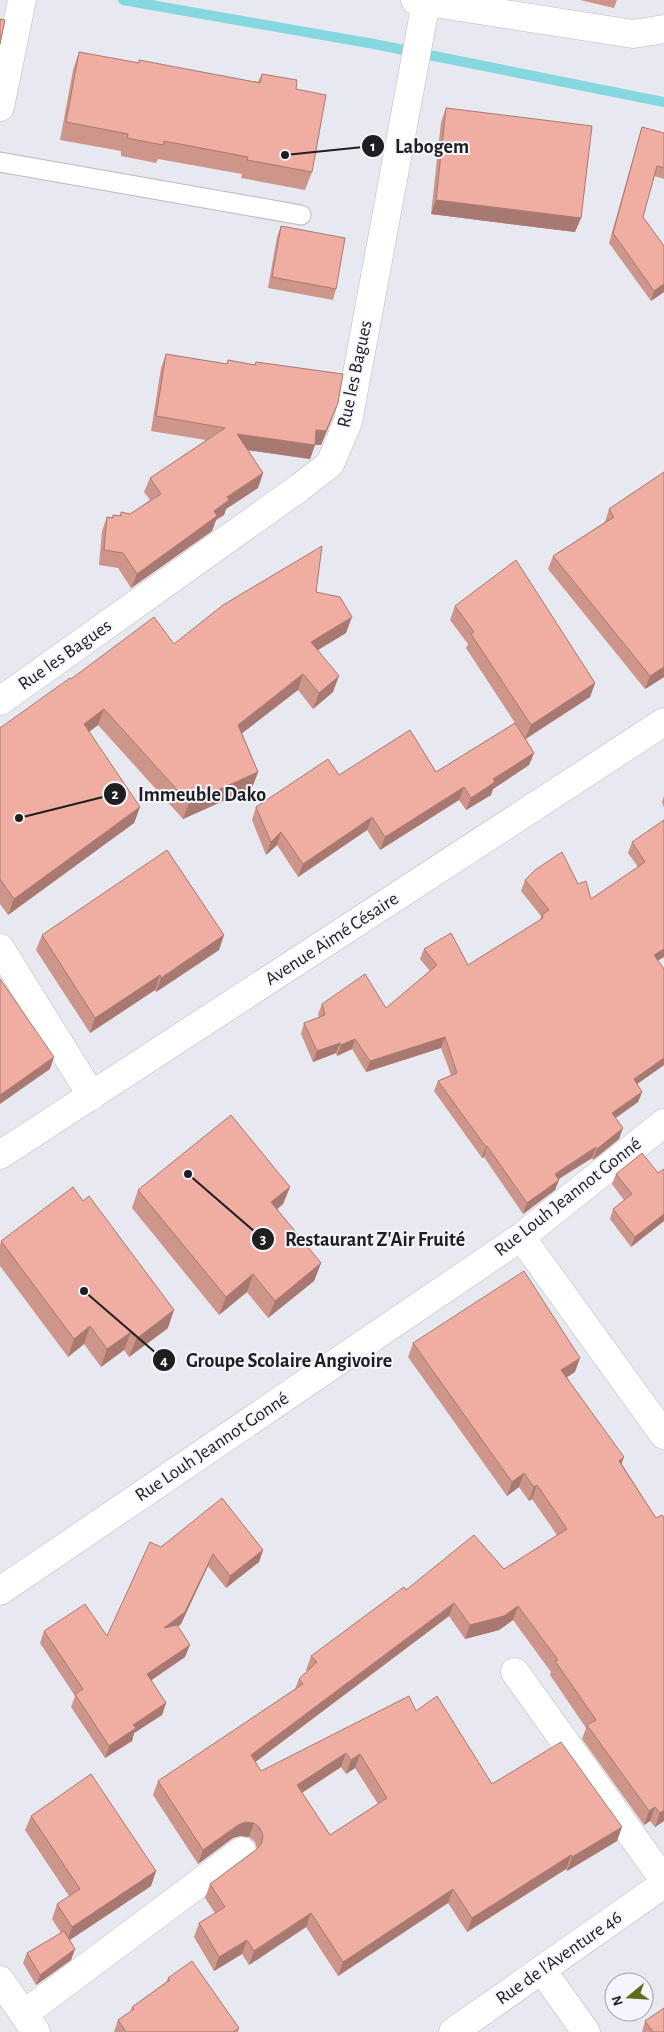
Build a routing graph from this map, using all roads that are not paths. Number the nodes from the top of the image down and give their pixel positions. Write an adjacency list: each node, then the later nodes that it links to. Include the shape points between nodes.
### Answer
1 (22, 0): 4 (street)
2 (421, 1): 3 (street, via 633,34); 7 (street, Rue les Bagues, via 348,422 330,464)
3 (664, 29)
4 (0, 107)
5 (0, 162): 6 (lane)
6 (301, 215)
7 (0, 701)
8 (664, 722): 10 (street, Avenue Aimé Césaire)
9 (0, 948): 10 (street)
10 (92, 1096): 12 (street, Avenue Aimé Césaire)
11 (664, 1123): 13 (street, Rue Louh Jeannot Gonné)
12 (0, 1154)
13 (521, 1237): 14 (street); 15 (street, Rue Louh Jeannot Gonné)
14 (664, 1434)
15 (0, 1591)
16 (515, 1672): 18 (street)
17 (242, 1851): 20 (street)
18 (664, 1882): 19 (street, Rue de l'Aventure 46)
19 (542, 1970): 21 (street, Rue de l'Aventure 46); 22 (street)
20 (15, 2007)
21 (453, 2032)
22 (586, 2032)

